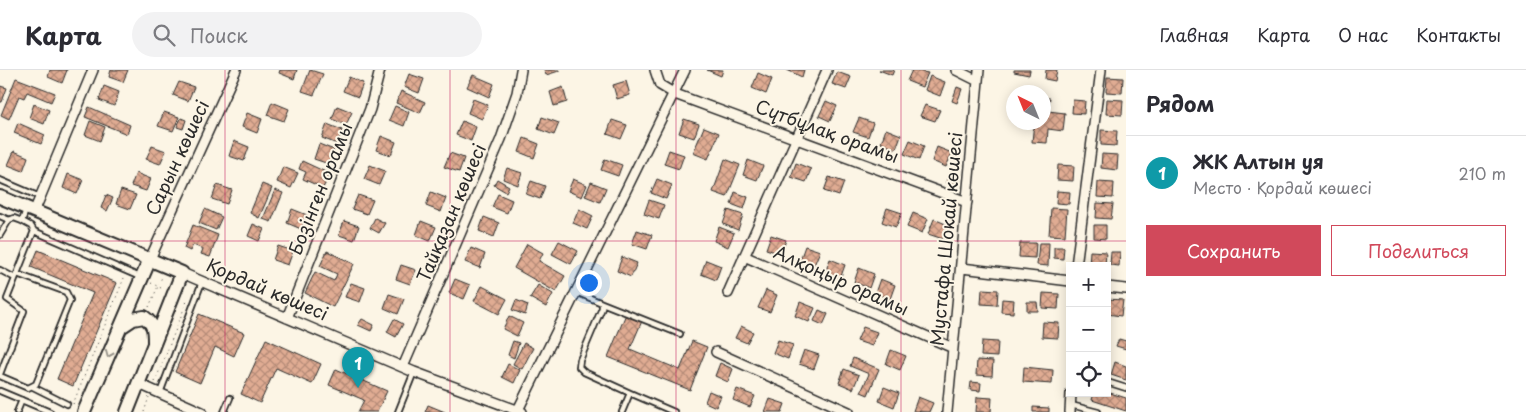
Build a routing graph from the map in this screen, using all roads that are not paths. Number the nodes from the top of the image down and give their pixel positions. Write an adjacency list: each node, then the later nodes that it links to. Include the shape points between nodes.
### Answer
1 (93, 70): 15 (street)
2 (236, 70): 25 (street, Сарын көшесі)
3 (380, 70): 39 (street, Бозінген орамы, via 370,109)
4 (521, 70): 45 (street, Тайқазан көшесі, via 501,140)
5 (654, 70): 12 (street, via 660,85)
6 (685, 70): 12 (street)
7 (827, 70): 13 (street)
8 (956, 70): 11 (street)
9 (979, 70): 11 (street, Мустафа Шокай көшесі)
10 (1101, 70): 26 (street)
11 (978, 81): 17 (street, Мустафа Шокай көшесі)
12 (675, 94): 13 (street, Cүтбұлақ орамы); 36 (street)
13 (796, 138): 17 (street, Cүтбұлақ орамы); 24 (street)
14 (0, 180): 15 (lane)
15 (40, 197): 18 (street)
16 (0, 198): 18 (street, Қордай көшесі)
17 (968, 202): 27 (street, Мустафа Шокай көшесі)
18 (30, 210): 21 (lane); 25 (street, Қордай көшесі)
19 (0, 216): 20 (lane)
20 (9, 220): 21 (lane); 23 (lane)
21 (22, 221): 22 (lane)
22 (34, 231): 30 (lane); 31 (lane)
23 (0, 235)
24 (744, 256): 37 (street); 43 (street, Алқоңыр орамы)
25 (150, 259): 29 (street, Қордай көшесі); 31 (street)
26 (1077, 262)
27 (962, 268): 32 (street); 43 (street, Мустафа Шокай көшесі)
28 (0, 270): 30 (lane)
29 (182, 273): 33 (street, Қордай көшесі); 42 (street)
30 (16, 276): 47 (lane, via 7,299 24,311); 50 (lane, via 66,292 70,300)
31 (142, 277): 40 (street)
32 (1066, 281)
33 (202, 282): 39 (street, Қордай көшесі); 53 (lane)
34 (1111, 287): 35 (street)
35 (1126, 288)
36 (575, 292): 38 (lane); 61 (street)
37 (728, 293)
38 (602, 303): 41 (lane); 54 (lane, via 579,367)
39 (287, 318): 45 (street, Қордай көшесі)
40 (120, 327): 42 (street, via 144,317 154,328); 60 (street, one-way to 60)
41 (680, 334)
42 (154, 346): 49 (street)
43 (953, 348): 71 (street, Мустафа Шокай көшесі)
44 (716, 352): 70 (street)
45 (403, 367): 46 (street, Қордай көшесі)
46 (414, 372): 61 (street, Қордай көшесі); 67 (lane)
47 (0, 375): 50 (lane, via 28,388)
48 (1111, 383): 51 (lane)
49 (139, 384): 53 (street); 64 (street)
50 (33, 387): 57 (lane)
51 (1126, 388)
52 (0, 390): 56 (lane)
53 (156, 391): 59 (street)
54 (630, 393): 68 (lane); 69 (lane)
55 (230, 398): 66 (lane)
56 (22, 400): 62 (lane); 63 (lane)
57 (67, 404)
58 (1070, 408): 72 (lane)
59 (188, 409): 65 (street)
60 (78, 410)
61 (520, 411)
62 (17, 412)
63 (50, 412)
64 (127, 412)
65 (202, 412)
66 (224, 412)
67 (398, 412)
68 (622, 412)
69 (674, 412)
70 (849, 412)
71 (947, 412)
72 (1098, 412)

